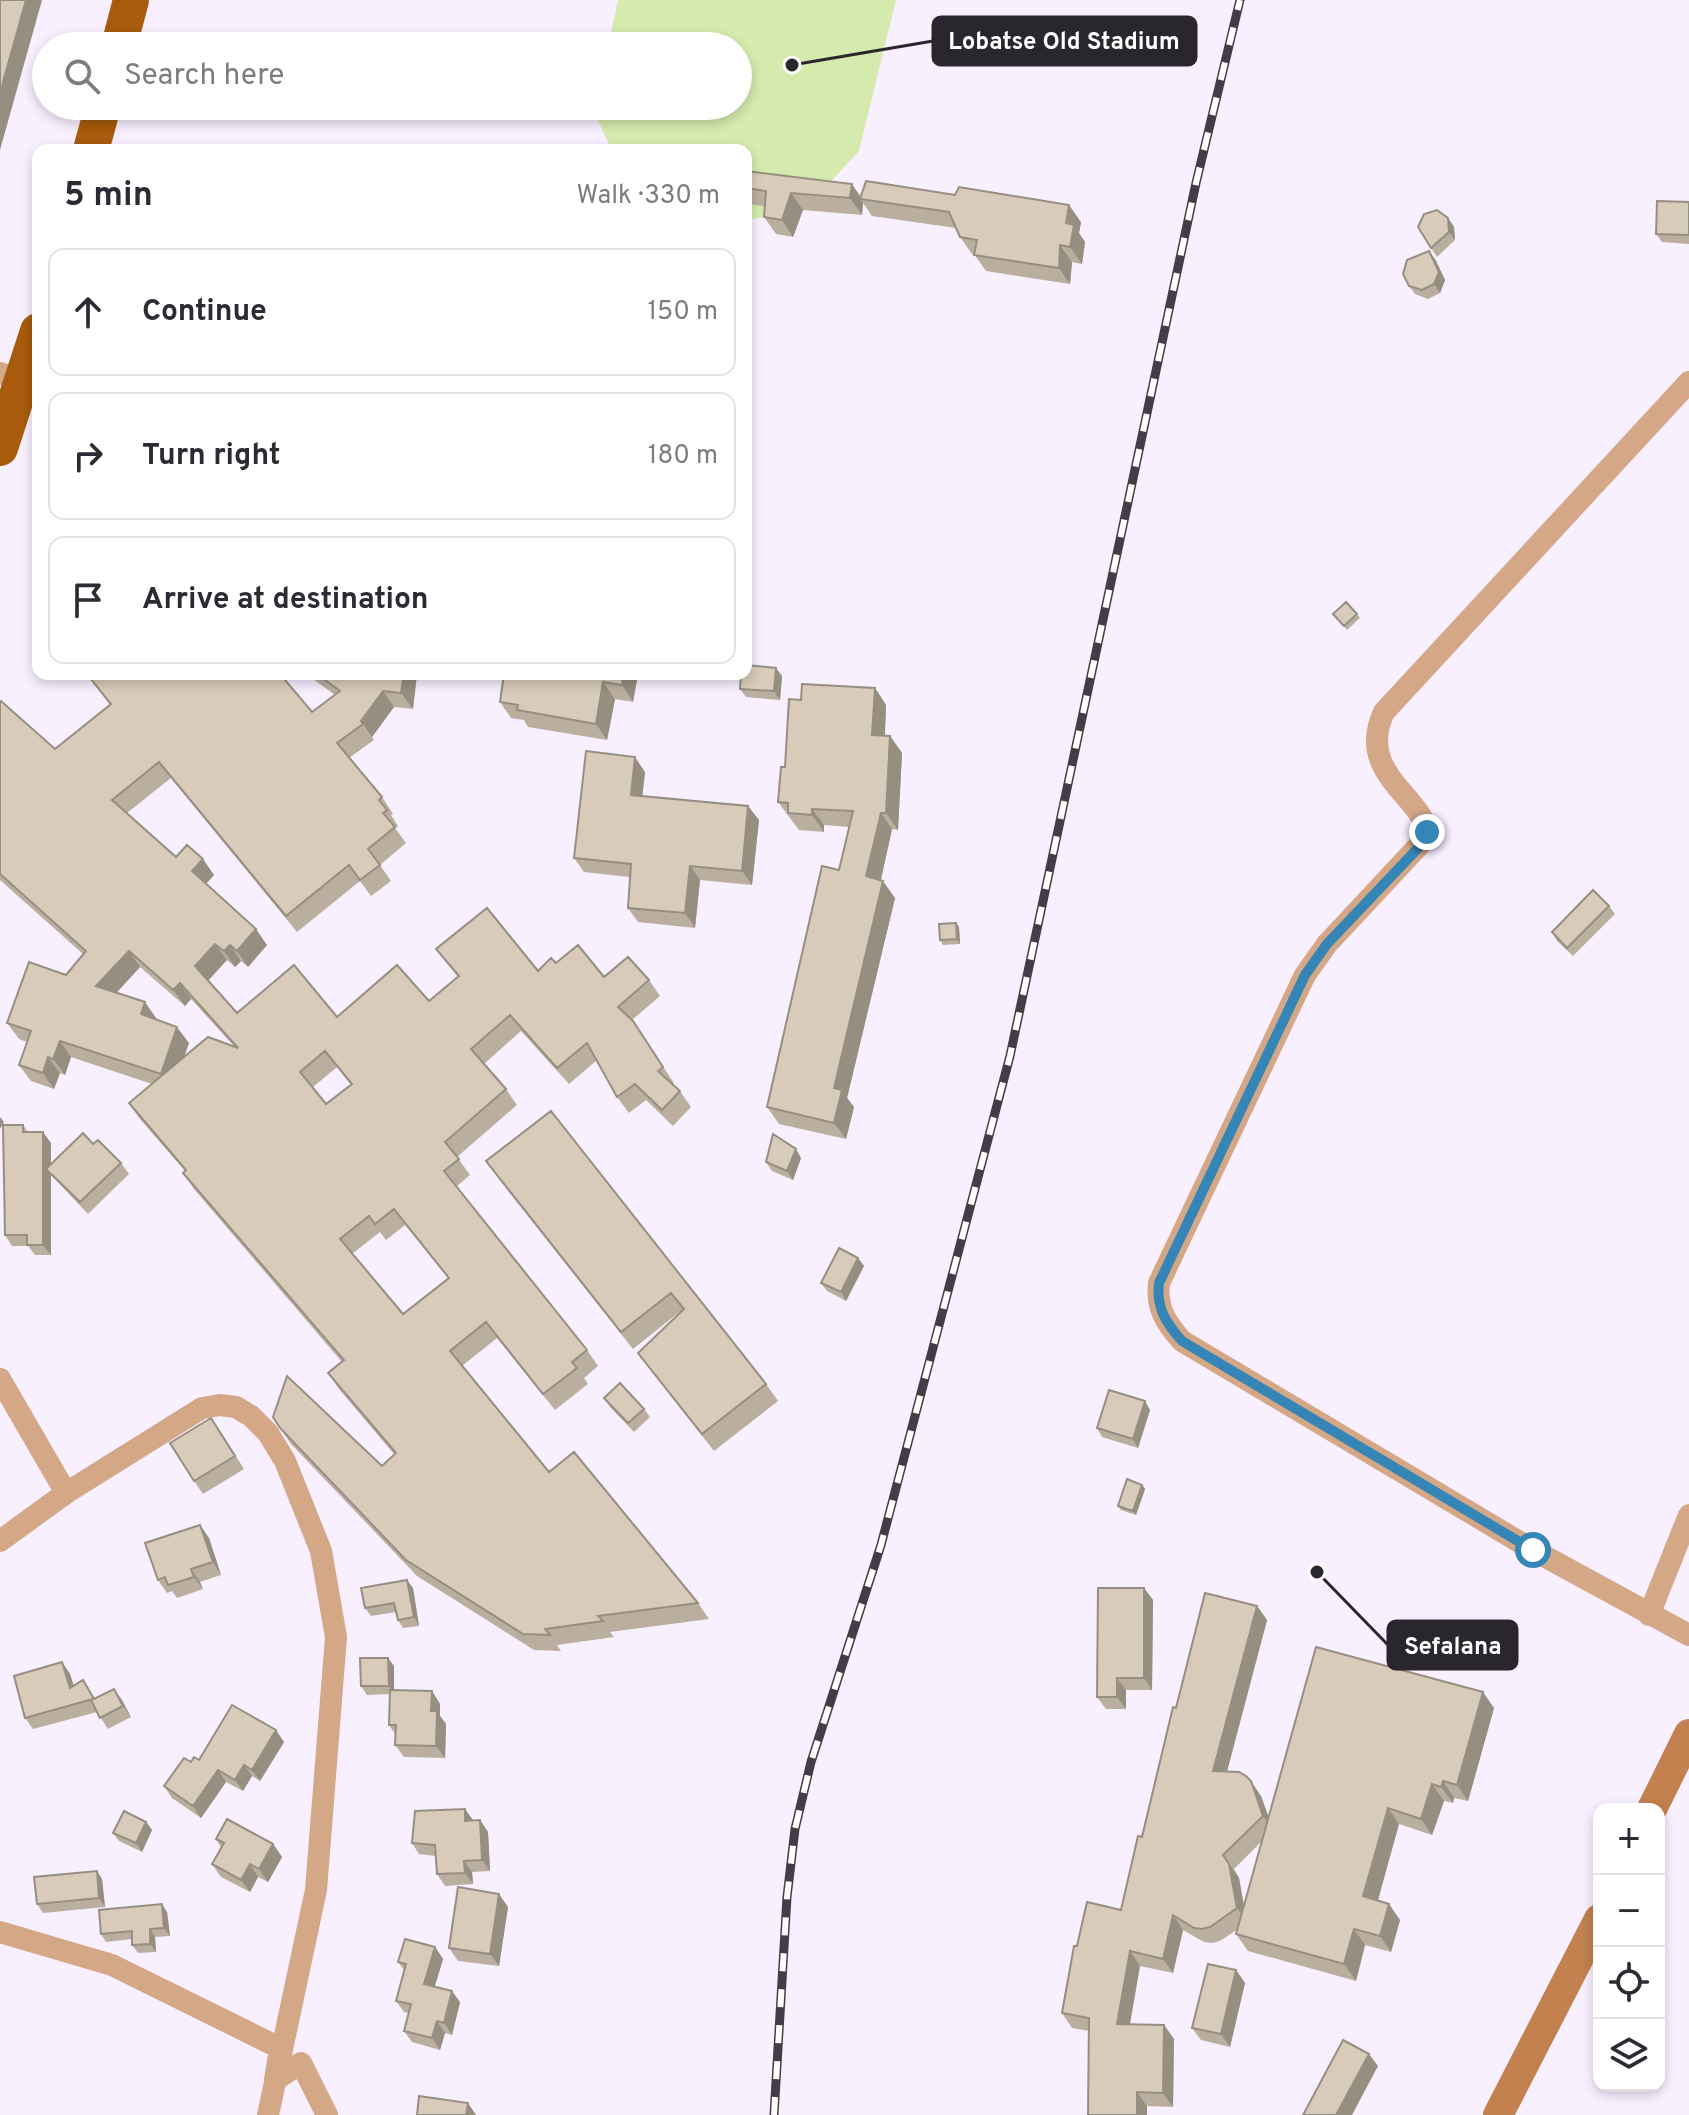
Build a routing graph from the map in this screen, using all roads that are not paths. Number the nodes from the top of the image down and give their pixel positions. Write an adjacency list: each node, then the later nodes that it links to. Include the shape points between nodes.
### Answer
1 (131, 0): 2 (highway)
2 (123, 32)
3 (99, 120): 4 (highway)
4 (93, 144)
5 (32, 342): 6 (highway)
6 (12, 377): 8 (highway)
7 (1689, 382): 13 (street, via 1384,712 1377,734 1381,762 1424,822 1425,839 1327,944 1305,975 1212,1167 1157,1296 1168,1326 1182,1341)
8 (0, 448)
9 (0, 1379): 10 (street)
10 (66, 1493): 12 (street); 19 (street, via 202,1408 220,1405 236,1407 268,1433 308,1514 334,1614 335,1666 316,1890)
11 (1689, 1515): 13 (street)
12 (0, 1541)
13 (1649, 1615): 14 (street)
14 (1689, 1635)
15 (1689, 1734): 16 (main road)
16 (1655, 1803)
17 (1593, 1931): 22 (main road)
18 (0, 1932): 19 (street, via 112,1965 280,2048)
19 (275, 2080): 20 (street); 21 (street, via 301,2063)
20 (268, 2115)
21 (327, 2115)
22 (1498, 2115)

